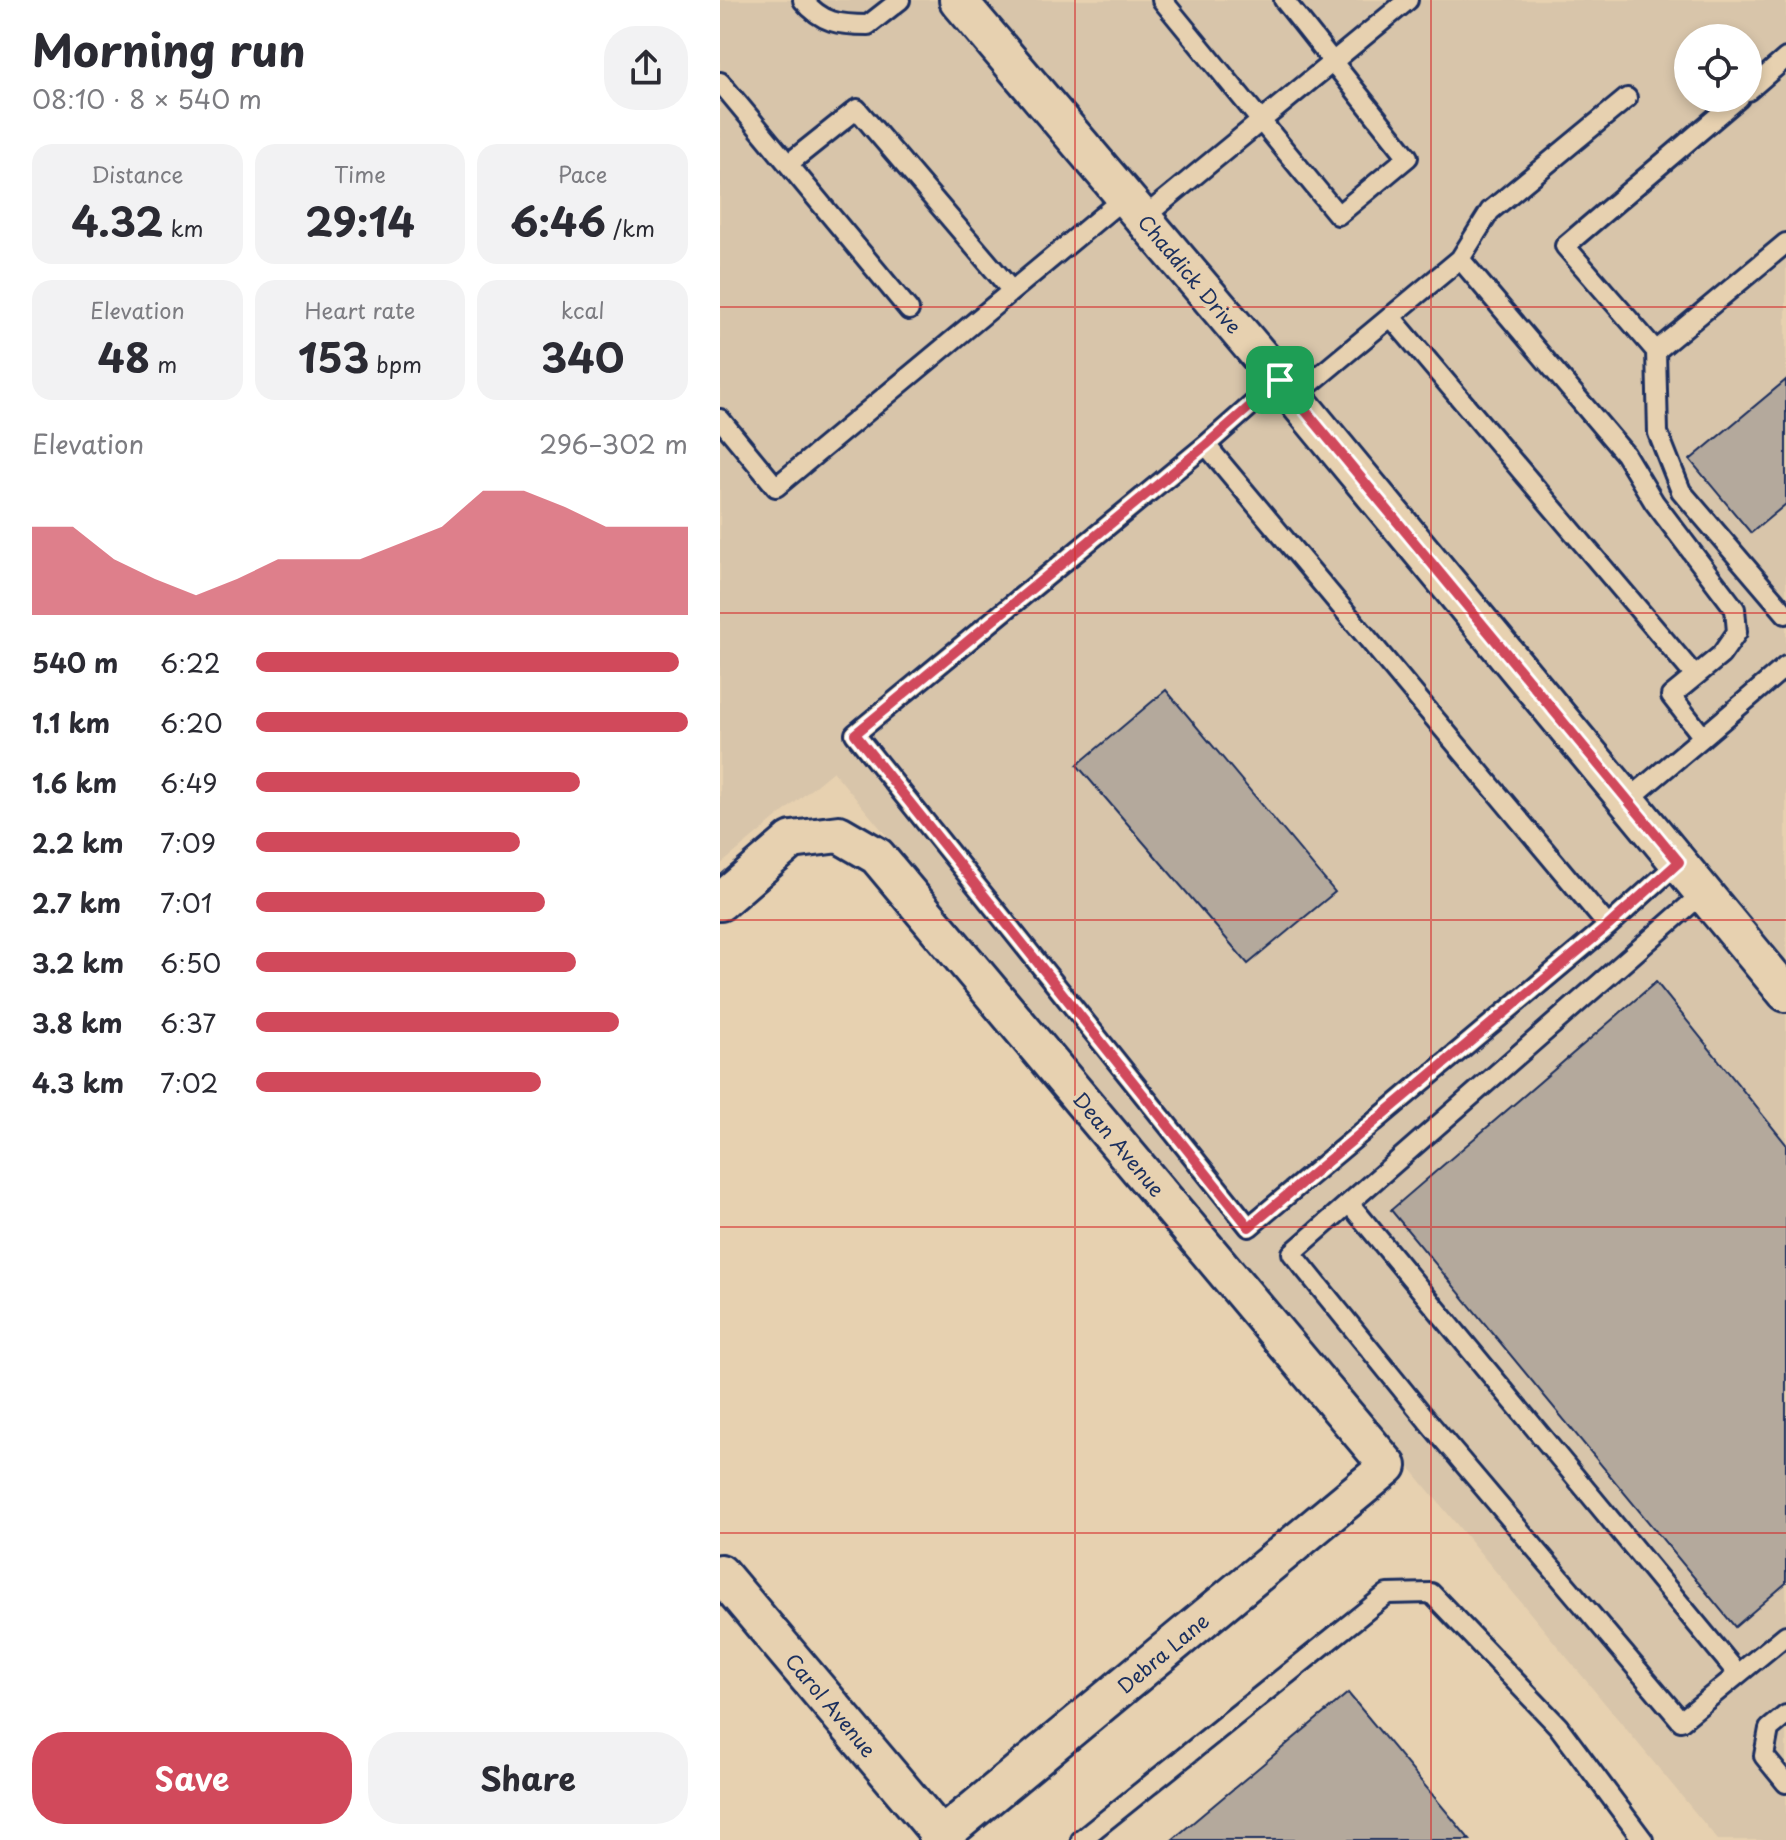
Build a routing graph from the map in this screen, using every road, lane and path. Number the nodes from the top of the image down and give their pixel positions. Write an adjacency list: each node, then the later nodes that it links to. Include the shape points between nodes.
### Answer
1 (803, 0): 2 (lane, via 815,15 842,25 868,25)
2 (900, 0)
3 (958, 0): 15 (street, Chaddick Drive)
4 (1162, 0): 13 (lane)
5 (1284, 0): 8 (lane)
6 (1402, 2): 8 (lane)
7 (1786, 58): 9 (lane)
8 (1333, 61): 13 (lane); 13 (lane, via 1408,157 1338,215)
9 (1762, 79)
10 (720, 82): 14 (lane)
11 (1627, 98): 17 (lane, via 1490,211)
12 (1723, 112): 21 (lane, via 1565,246)
13 (1261, 121): 15 (lane)
14 (788, 164): 18 (lane, via 857,109); 19 (lane)
15 (1134, 208): 18 (lane); 22 (street, Chaddick Drive)
16 (1786, 243): 21 (lane)
17 (1460, 259): 20 (lane); 27 (lane, via 1625,454 1654,502 1735,609 1737,632 1721,655)
18 (1012, 291): 23 (lane, via 776,487)
19 (909, 310)
20 (1391, 317): 22 (lane); 27 (lane)
21 (1656, 351): 25 (lane, via 1658,433 1681,491)
22 (1287, 389): 24 (lane); 29 (street, Chaddick Drive)
23 (720, 419)
24 (1206, 445): 33 (lane); 33 (lane, via 855,734 1249,1227)
25 (1786, 614)
26 (1786, 666): 28 (lane)
27 (1695, 676): 28 (lane, via 1671,696)
28 (1703, 737): 29 (lane)
29 (1627, 801): 30 (street, Chaddick Drive)
30 (1679, 862): 31 (street, Chaddick Drive); 33 (lane)
31 (1703, 893): 34 (street, Chaddick Drive); 35 (lane)
32 (720, 902): 36 (street, Dean Avenue, via 792,840 839,834 877,856)
33 (1608, 926)
34 (1782, 980)
35 (1349, 1203): 39 (lane); 39 (lane, via 1292,1253 1431,1425 1681,1721)
36 (1388, 1466): 42 (street, Debra Lane)
37 (720, 1573): 42 (street, Carol Avenue)
38 (1786, 1635): 39 (lane)
39 (1738, 1674)
40 (1786, 1715): 41 (lane, via 1769,1729 1764,1756)
41 (1786, 1783)
42 (939, 1838)
43 (1081, 1840): 44 (lane, via 1387,1594 1431,1593 1558,1726)
44 (1643, 1840)

